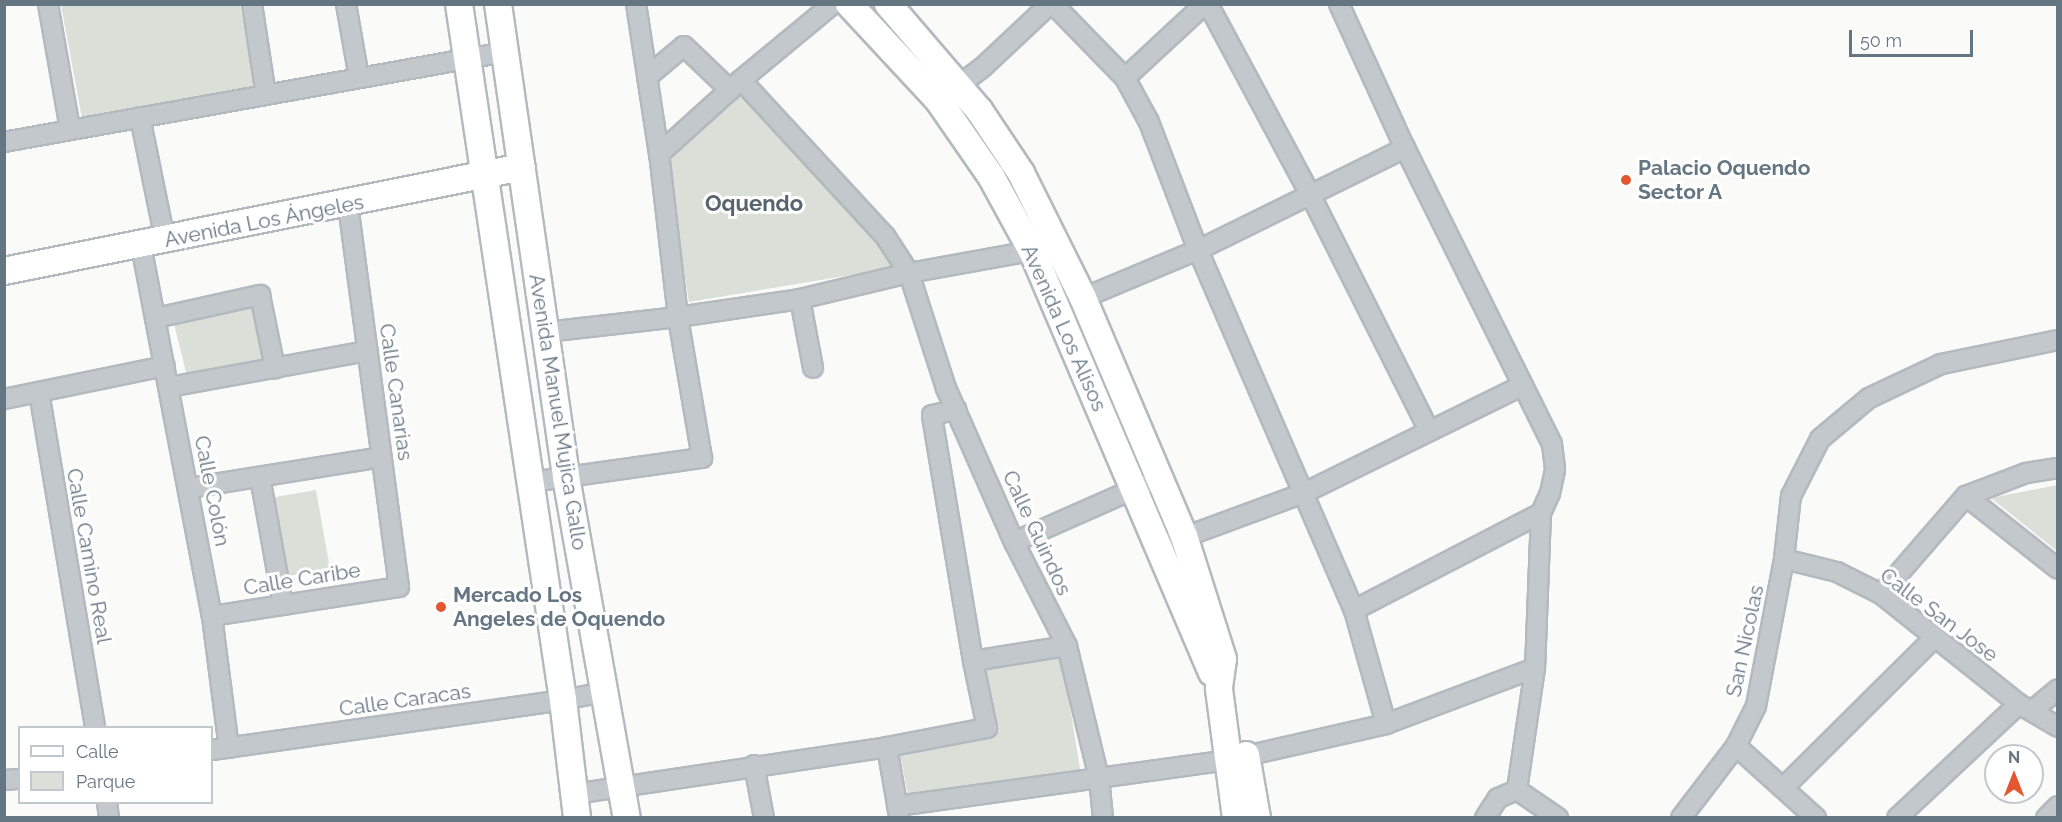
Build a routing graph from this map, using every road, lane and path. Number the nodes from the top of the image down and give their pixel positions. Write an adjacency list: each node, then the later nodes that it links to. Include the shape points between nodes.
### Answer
1 (48, 4): 22 (street)
2 (252, 4): 20 (street)
3 (346, 4): 16 (street)
4 (459, 4): 14 (street, Avenida Manuel Mujica Gallo)
5 (498, 4): 13 (street, Avenida Manuel Mujica Gallo)
6 (636, 4): 15 (street)
7 (833, 4): 18 (street)
8 (849, 4): 19 (street, Avenida Los Alisos)
9 (888, 4): 19 (street, Avenida Los Alisos)
10 (1052, 4): 17 (street); 19 (street)
11 (1206, 4): 17 (street); 28 (street)
12 (1339, 4): 24 (street)
13 (505, 52): 14 (street); 26 (street, Avenida Manuel Mujica Gallo)
14 (467, 59): 16 (street); 27 (street, Avenida Manuel Mujica Gallo)
15 (647, 77): 18 (street, Calle Guindos, via 684,46); 25 (street)
16 (359, 78): 20 (street)
17 (1125, 78): 32 (street, via 1149,122)
18 (736, 85): 25 (street); 35 (street, Calle Guindos, via 885,236)
19 (949, 93): 31 (street, Avenida Los Alisos, via 979,110 1021,173); 33 (street, Avenida Los Alisos)
20 (266, 95): 21 (street)
21 (140, 117): 22 (street); 30 (street, Calle Colón)
22 (70, 129): 23 (street)
23 (4, 142)
24 (1405, 148): 28 (street); 46 (street)
25 (659, 154): 38 (street)
26 (522, 167): 27 (street, Avenida Los Ángeles); 40 (street, Avenida Manuel Mujica Gallo)
27 (486, 174): 29 (street, Avenida Los Ángeles); 57 (street, Avenida Manuel Mujica Gallo)
28 (1311, 196): 32 (street); 51 (street)
29 (348, 204): 30 (street, Avenida Los Ángeles); 42 (street, Calle Canarias)
30 (153, 243): 34 (street, Avenida Los Ángeles); 39 (street, Calle Colón)
31 (1058, 244): 33 (street); 36 (street, Avenida Los Alisos)
32 (1198, 250): 36 (street); 60 (street)
33 (1033, 253): 35 (street); 59 (street, Avenida Los Alisos)
34 (6, 267)
35 (909, 273): 37 (street); 50 (street, Calle Guindos)
36 (1083, 297): 56 (street, Avenida Los Alisos)
37 (800, 299): 38 (street); 45 (street)
38 (678, 317): 40 (street); 55 (street, via 702,458)
39 (156, 318): 43 (street, Calle Colón); 44 (street, via 260,295)
40 (546, 332): 55 (street, Avenida Manuel Mujica Gallo)
41 (2058, 340): 66 (street, San Nicolas, via 1941,364 1869,398 1820,439 1791,496)
42 (368, 351): 44 (street); 52 (street, Calle Canarias)
43 (165, 366): 47 (street, Calle Colón); 48 (street)
44 (275, 368): 47 (street)
45 (813, 368)
46 (1521, 386): 51 (street); 62 (street, via 1552,444 1555,470)
47 (169, 387): 58 (street, Calle Colón)
48 (39, 392): 49 (street); 83 (street, Calle Camino Real)
49 (4, 399)
50 (956, 410): 64 (street, Calle Guindos); 75 (street, via 932,415)
51 (1429, 431): 60 (street)
52 (382, 457): 54 (street); 68 (street, Calle Canarias)
53 (2058, 468): 61 (street, via 2026,473)
54 (260, 477): 58 (street); 70 (street)
55 (566, 477): 57 (street); 79 (street, Avenida Manuel Mujica Gallo)
56 (1159, 478): 59 (street); 63 (street, Avenida Los Alisos)
57 (531, 482): 80 (street, Avenida Manuel Mujica Gallo)
58 (189, 488): 72 (street, Calle Colón)
59 (1135, 489): 64 (street); 65 (street, Avenida Los Alisos)
60 (1304, 493): 63 (street); 71 (street)
61 (1966, 496): 67 (street); 69 (street)
62 (1540, 513): 71 (street); 76 (street)
63 (1184, 536): 65 (street); 78 (street, Avenida Los Alisos, via 1224,659)
64 (1014, 542): 74 (street, Calle Guindos)
65 (1160, 546): 78 (street, Avenida Los Alisos)
66 (1784, 559): 69 (street, Calle San Jose, via 1837,572); 85 (street, San Nicolas, via 1756,706)
67 (2058, 569)
68 (399, 586): 70 (street, Calle Caribe)
69 (1881, 594): 73 (street, Calle San Jose)
70 (282, 605): 72 (street, Calle Caribe)
71 (1354, 610): 82 (street)
72 (212, 616): 87 (street, Calle Colón)
73 (1934, 638): 81 (street, Calle San Jose); 92 (street)
74 (1067, 646): 75 (street); 90 (street, Calle Guindos)
75 (973, 661): 86 (street, via 987,728)
76 (1535, 668): 82 (street); 93 (street)
77 (2058, 688): 81 (street)
78 (1219, 689): 88 (street, Avenida Los Alisos)
79 (604, 692): 80 (street, Calle Caracas); 91 (street, Avenida Manuel Mujica Gallo)
80 (563, 700): 87 (street, Calle Caracas); 94 (street, Avenida Manuel Mujica Gallo)
81 (2026, 707): 84 (street, Calle San Jose); 106 (street)
82 (1386, 724): 88 (street)
83 (95, 726)
84 (2058, 726)
85 (1736, 746): 92 (street); 104 (street, San Nicolas)
86 (887, 747): 89 (street); 96 (street)
87 (220, 749)
88 (1237, 757): 90 (street); 100 (street, Avenida Los Alisos); 101 (street, Avenida Los Alisos)
89 (754, 765): 91 (street); 98 (street)
90 (1099, 778): 96 (street); 99 (street, Calle Guindos)
91 (621, 786): 94 (street); 97 (street, Avenida Manuel Mujica Gallo)
92 (1784, 787): 105 (street)
93 (1517, 790): 102 (street, via 1498,798); 103 (street)
94 (575, 806)
95 (2058, 806): 107 (street)
96 (898, 812)
97 (627, 818)
98 (764, 818)
99 (1103, 818)
100 (1236, 818)
101 (1257, 818)
102 (1485, 818)
103 (1558, 818)
104 (1680, 818)
105 (1816, 818)
106 (1897, 818)
107 (2046, 818)

